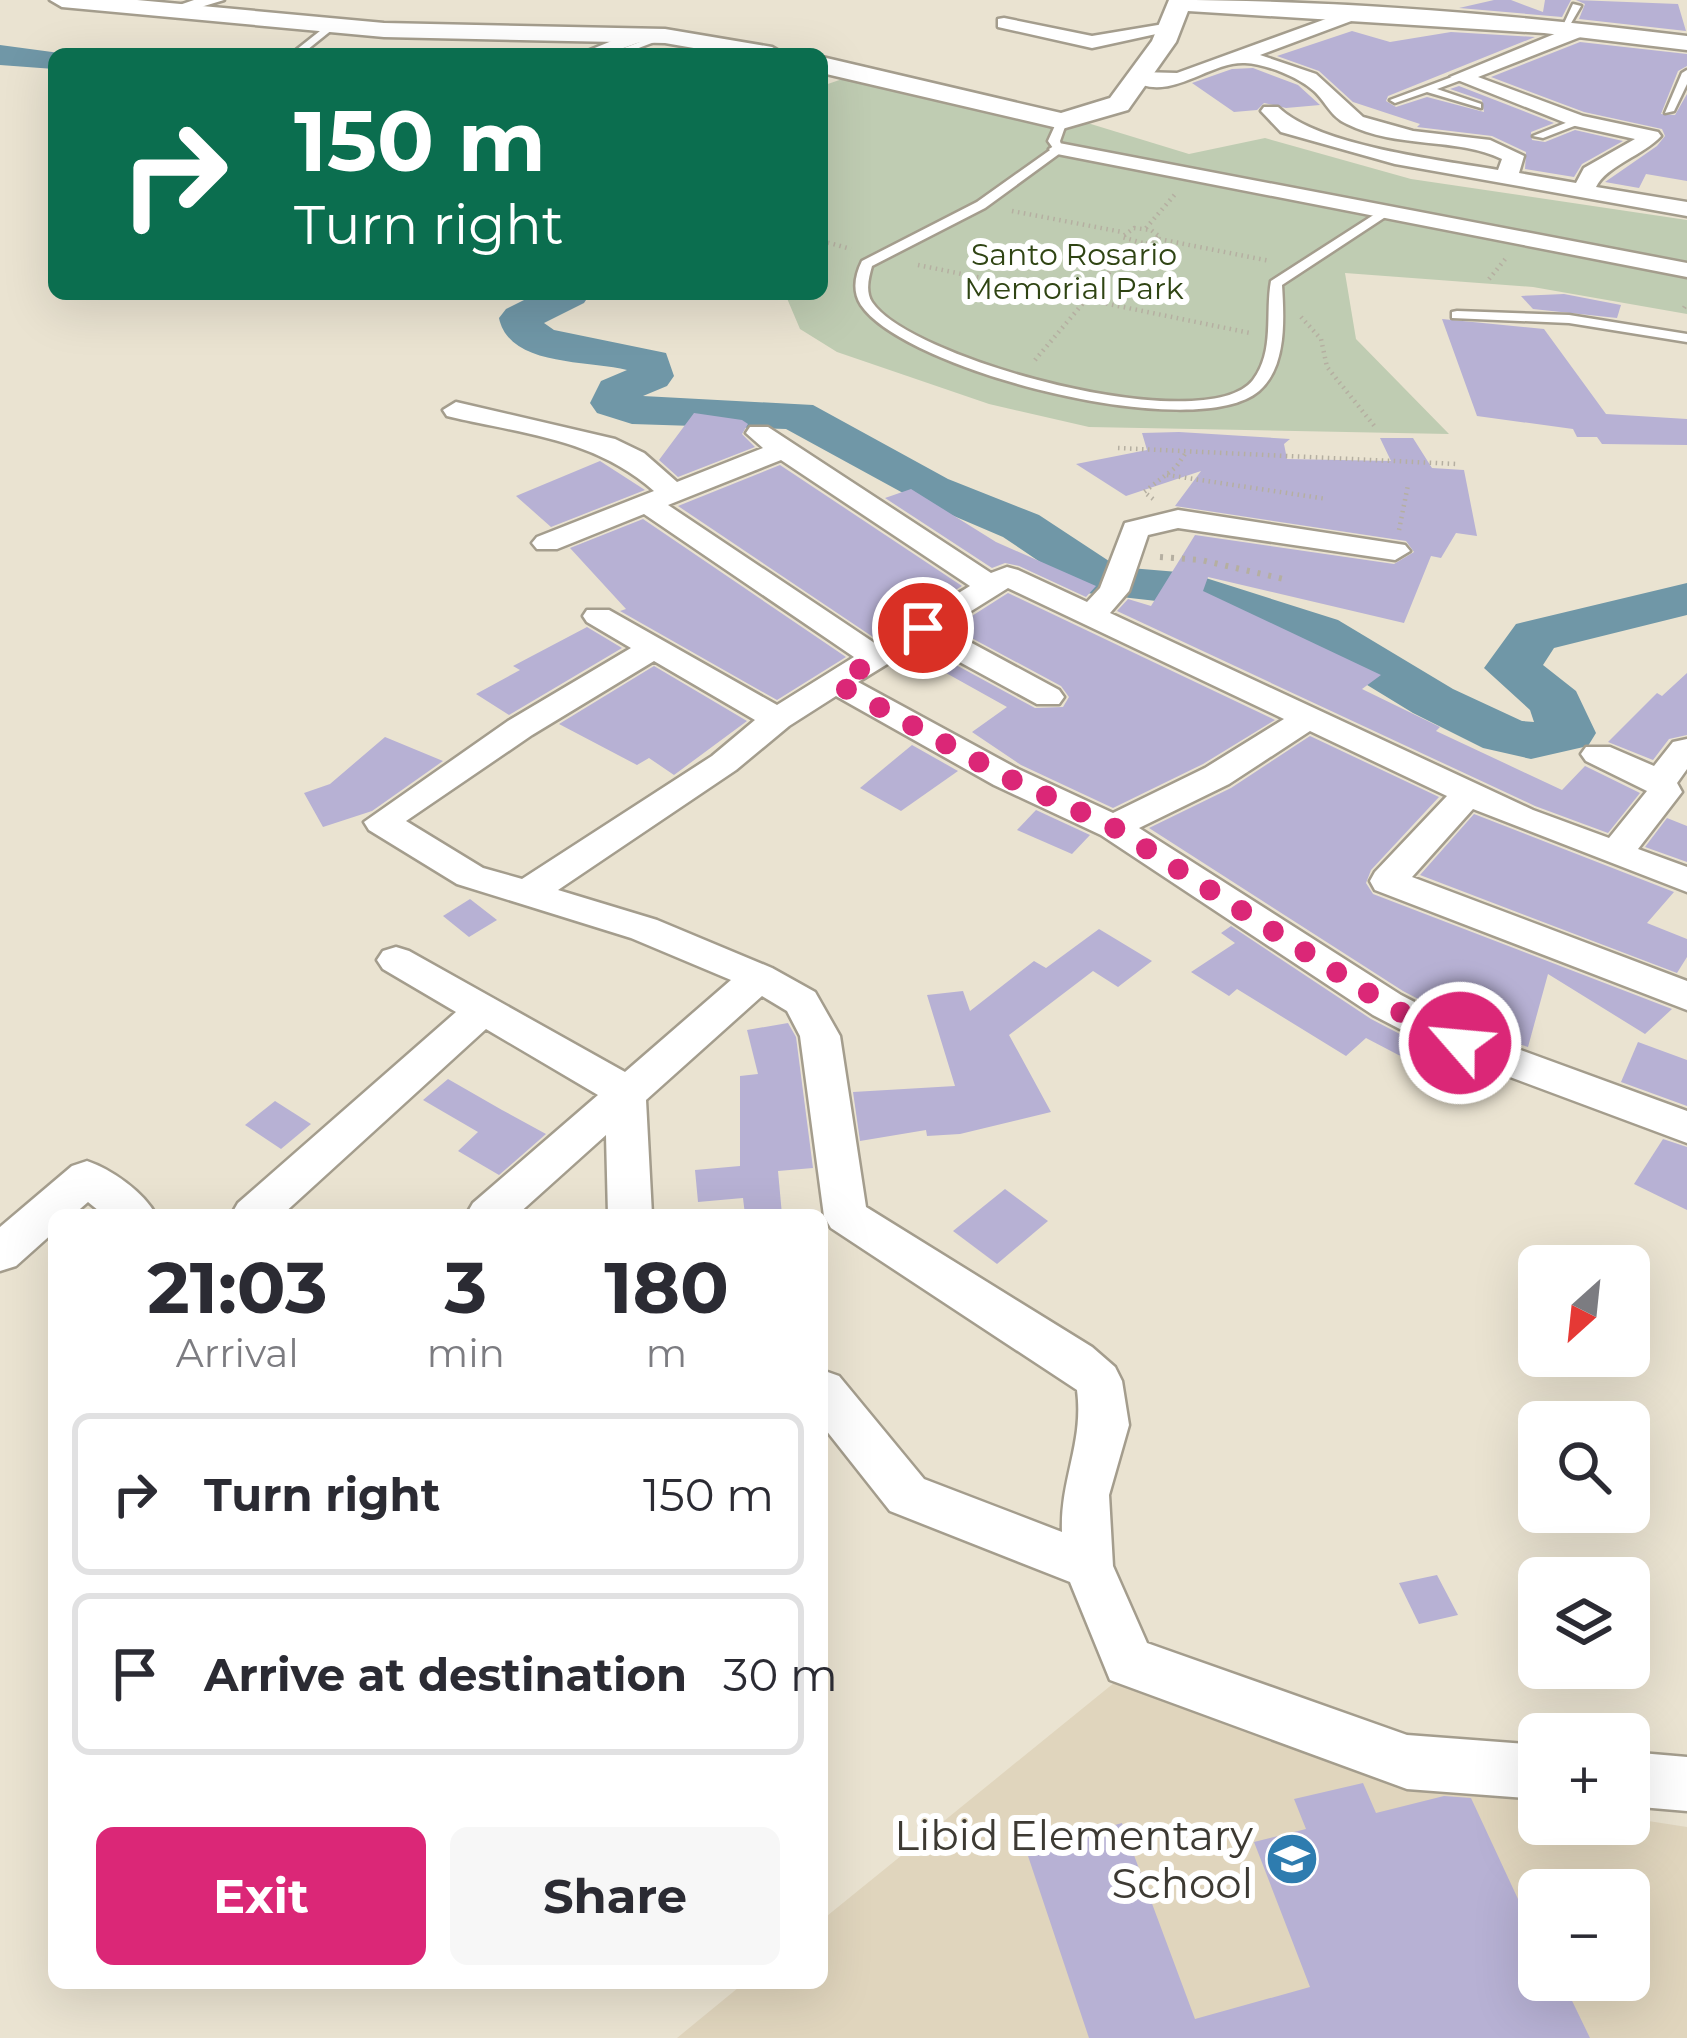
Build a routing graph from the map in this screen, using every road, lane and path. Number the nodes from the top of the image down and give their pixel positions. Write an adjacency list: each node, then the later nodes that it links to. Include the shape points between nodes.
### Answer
1 (62, 0): 4 (street)
2 (214, 0): 4 (street)
3 (1356, 9): 5 (street); 6 (street); 15 (street)
4 (171, 10): 8 (street)
5 (1172, 17): 7 (street, via 1092,42 1058,26); 19 (street)
6 (1574, 21): 10 (street); 18 (street)
7 (1004, 23)
8 (333, 25): 9 (street); 11 (lane)
9 (653, 36): 12 (street); 13 (lane); 14 (street)
10 (1687, 43)
11 (304, 48)
12 (610, 48)
13 (626, 48)
14 (732, 48)
15 (1246, 56): 19 (street, via 1179,79); 23 (street, via 1323,87)
16 (828, 66): 25 (street)
17 (1687, 73): 24 (lane)
18 (1460, 77): 20 (lane); 26 (street)
19 (1139, 78): 25 (street, via 1119,104)
20 (1427, 89): 21 (lane); 22 (lane)
21 (1395, 100)
22 (1477, 106)
23 (1314, 107): 31 (street, via 1401,134 1503,150 1513,156); 31 (street, via 1271,111 1318,140)
24 (1669, 111)
25 (1062, 121): 28 (lane)
26 (1578, 121): 27 (lane); 29 (street, via 1651,136 1655,144 1618,156)
27 (1539, 136)
28 (1059, 149): 30 (street); 34 (lane)
29 (1606, 170): 32 (street); 33 (street, via 1592,173)
30 (1193, 173): 36 (street); 37 (path)
31 (1507, 177): 33 (street)
32 (1647, 177)
33 (1583, 191): 35 (street)
34 (981, 205): 38 (path); 41 (lane)
35 (1687, 208)
36 (1390, 210): 42 (lane); 43 (street)
37 (1146, 228): 38 (path); 39 (path)
38 (1123, 232): 40 (path)
39 (1159, 239): 40 (path); 42 (path)
40 (1134, 243): 44 (path)
41 (876, 256): 44 (path); 49 (lane, via 860,280 866,304 884,322 933,351)
42 (1301, 267): 45 (lane, via 1276,284)
43 (1687, 270)
44 (1086, 299): 47 (path); 49 (path)
45 (1275, 308): 47 (lane); 51 (path, via 1306,321 1321,339 1327,367)
46 (1457, 315): 48 (lane, via 1569,319)
47 (1275, 338): 49 (lane, via 1252,390 1227,404 1130,403)
48 (1687, 338)
49 (1018, 380)
50 (456, 410): 59 (street, via 605,445 634,459)
51 (1376, 428)
52 (759, 433): 54 (street)
53 (1118, 448): 55 (path)
54 (784, 449): 59 (street); 66 (street)
55 (1187, 452): 56 (path); 57 (path)
56 (1457, 464)
57 (1167, 475): 60 (path); 61 (path, via 1144,492)
58 (1408, 485): 63 (path)
59 (660, 498): 62 (street); 70 (street)
60 (1327, 500)
61 (1178, 518): 63 (street); 65 (street, via 1135,529)
62 (547, 543)
63 (1395, 551)
64 (1288, 580): 65 (path, via 1201,560)
65 (1114, 583): 66 (street, via 1007,576); 73 (street)
66 (991, 586): 68 (street)
67 (598, 616): 69 (street)
68 (923, 628): 70 (street); 72 (street)
69 (652, 649): 74 (street); 82 (street, via 381,822 470,876)
70 (876, 658): 71 (street)
71 (837, 684): 74 (street); 79 (street)
72 (1048, 697)
73 (1306, 718): 78 (street); 79 (street, via 1217,776)
74 (777, 719): 82 (street)
75 (1685, 749): 77 (street)
76 (1598, 754): 77 (street)
77 (1660, 782): 80 (street, via 1666,792)
78 (1468, 794): 80 (street); 85 (street, via 1388,880)
79 (1113, 827): 88 (street, via 1387,1005 1460,1043)
80 (1615, 854): 81 (street)
81 (1687, 880)
82 (526, 894): 84 (street, via 644,929)
83 (396, 960): 86 (street)
84 (759, 977): 87 (street); 95 (street, via 801,1002 820,1036)
85 (1687, 996)
86 (483, 1010): 87 (street); 91 (street)
87 (625, 1091): 92 (street); 93 (street)
88 (1687, 1126)
89 (52, 1209): 90 (street, via 88,1178)
90 (127, 1209)
91 (261, 1209)
92 (495, 1209)
93 (630, 1209)
94 (48, 1212): 96 (street)
95 (834, 1220): 99 (street, via 1100,1382 1105,1425 1085,1495)
96 (0, 1253)
97 (828, 1404): 98 (street)
98 (841, 1435): 99 (street, via 908,1495)
99 (1088, 1566): 100 (street, via 1129,1662 1406,1762)
100 (1518, 1770)
101 (1650, 1781): 102 (street)
102 (1687, 1784)

